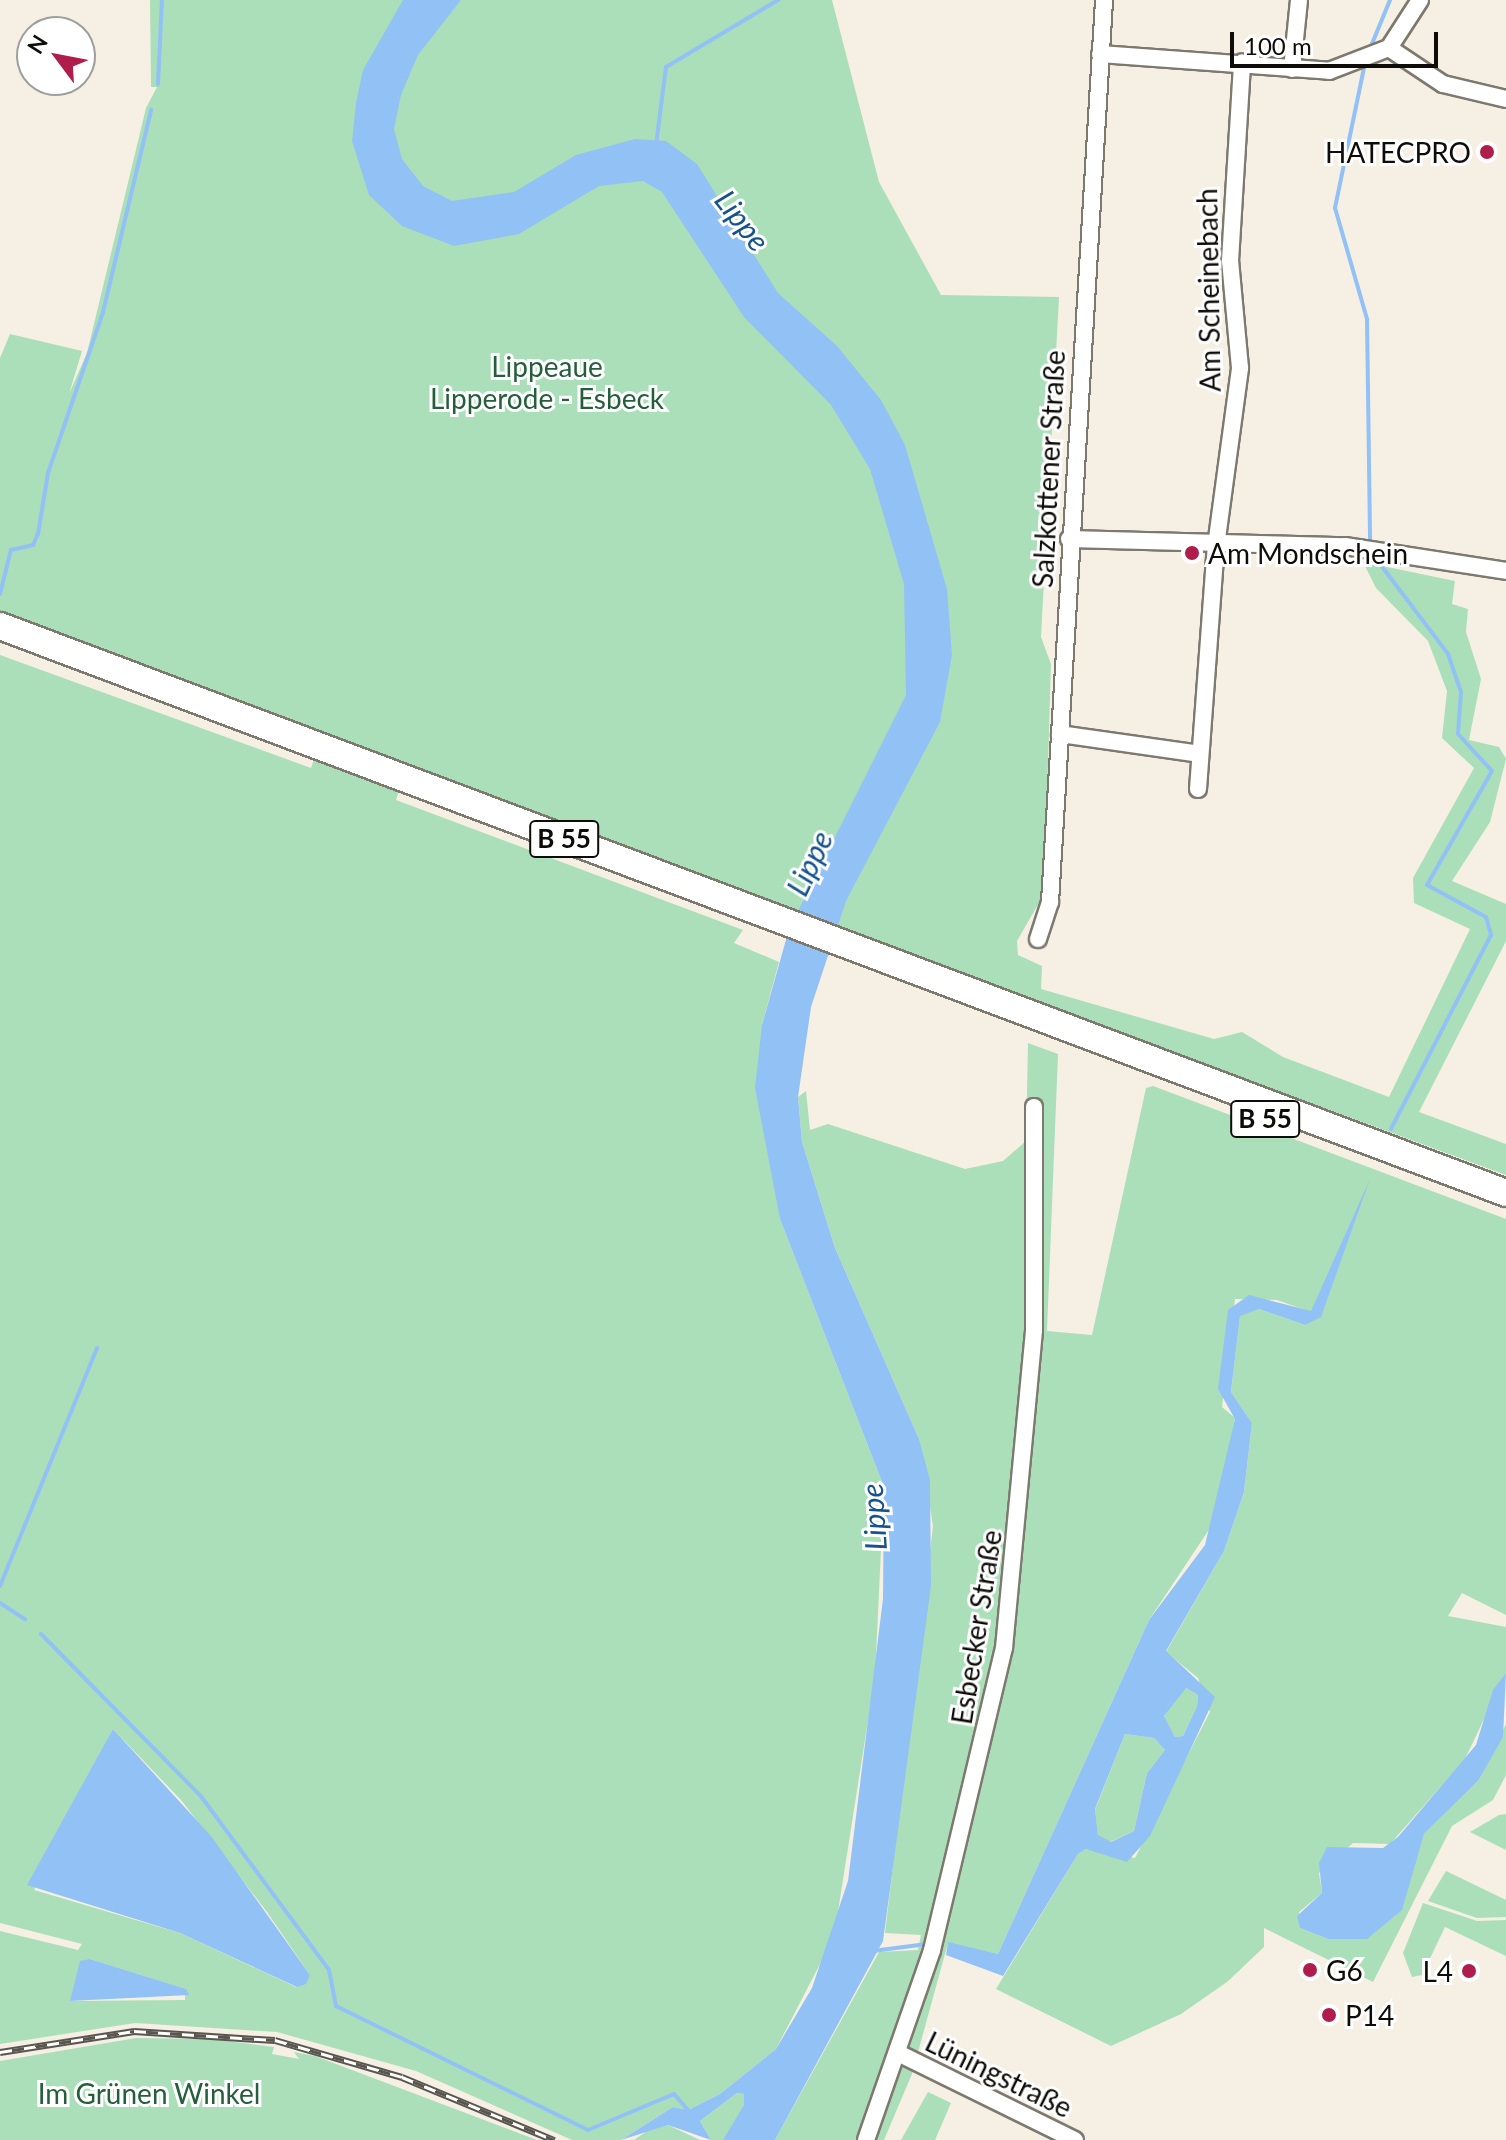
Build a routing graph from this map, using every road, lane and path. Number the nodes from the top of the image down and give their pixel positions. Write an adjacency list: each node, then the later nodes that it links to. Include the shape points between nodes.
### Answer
1 (1104, 0): 5 (street, Salzkottener Straße)
2 (1299, 0): 7 (street)
3 (1420, 0): 4 (street)
4 (1389, 48): 7 (street, via 1354,66); 8 (street, via 1443,84)
5 (1100, 54): 6 (street); 9 (street, Salzkottener Straße)
6 (1242, 62): 7 (street); 10 (street, Am Scheinebach, via 1230,261 1240,368)
7 (1292, 69)
8 (1506, 99)
9 (1069, 539): 10 (street); 14 (street, Salzkottener Straße)
10 (1216, 546): 11 (street, via 1364,549); 16 (street, Am Scheinebach)
11 (1506, 571)
12 (0, 626): 15 (highway, B 55)
13 (0, 644): 15 (highway, B 55)
14 (1060, 734): 16 (street); 18 (street, Salzkottener Straße, via 1050,902)
15 (311, 752): 19 (highway, B 55)
16 (1200, 754): 17 (street, Am Scheinebach)
17 (1198, 789)
18 (1038, 939)
19 (906, 976): 21 (highway, B 55); 22 (highway, B 55)
20 (1034, 1107): 23 (street, Esbecker Straße, via 1035,1317 1019,1537 1004,1648 934,1944)
21 (1506, 1193)
22 (1506, 1210)
23 (900, 2054): 24 (street, Esbecker Straße); 25 (street, Lüningstraße)
24 (866, 2140)
25 (1075, 2140)

